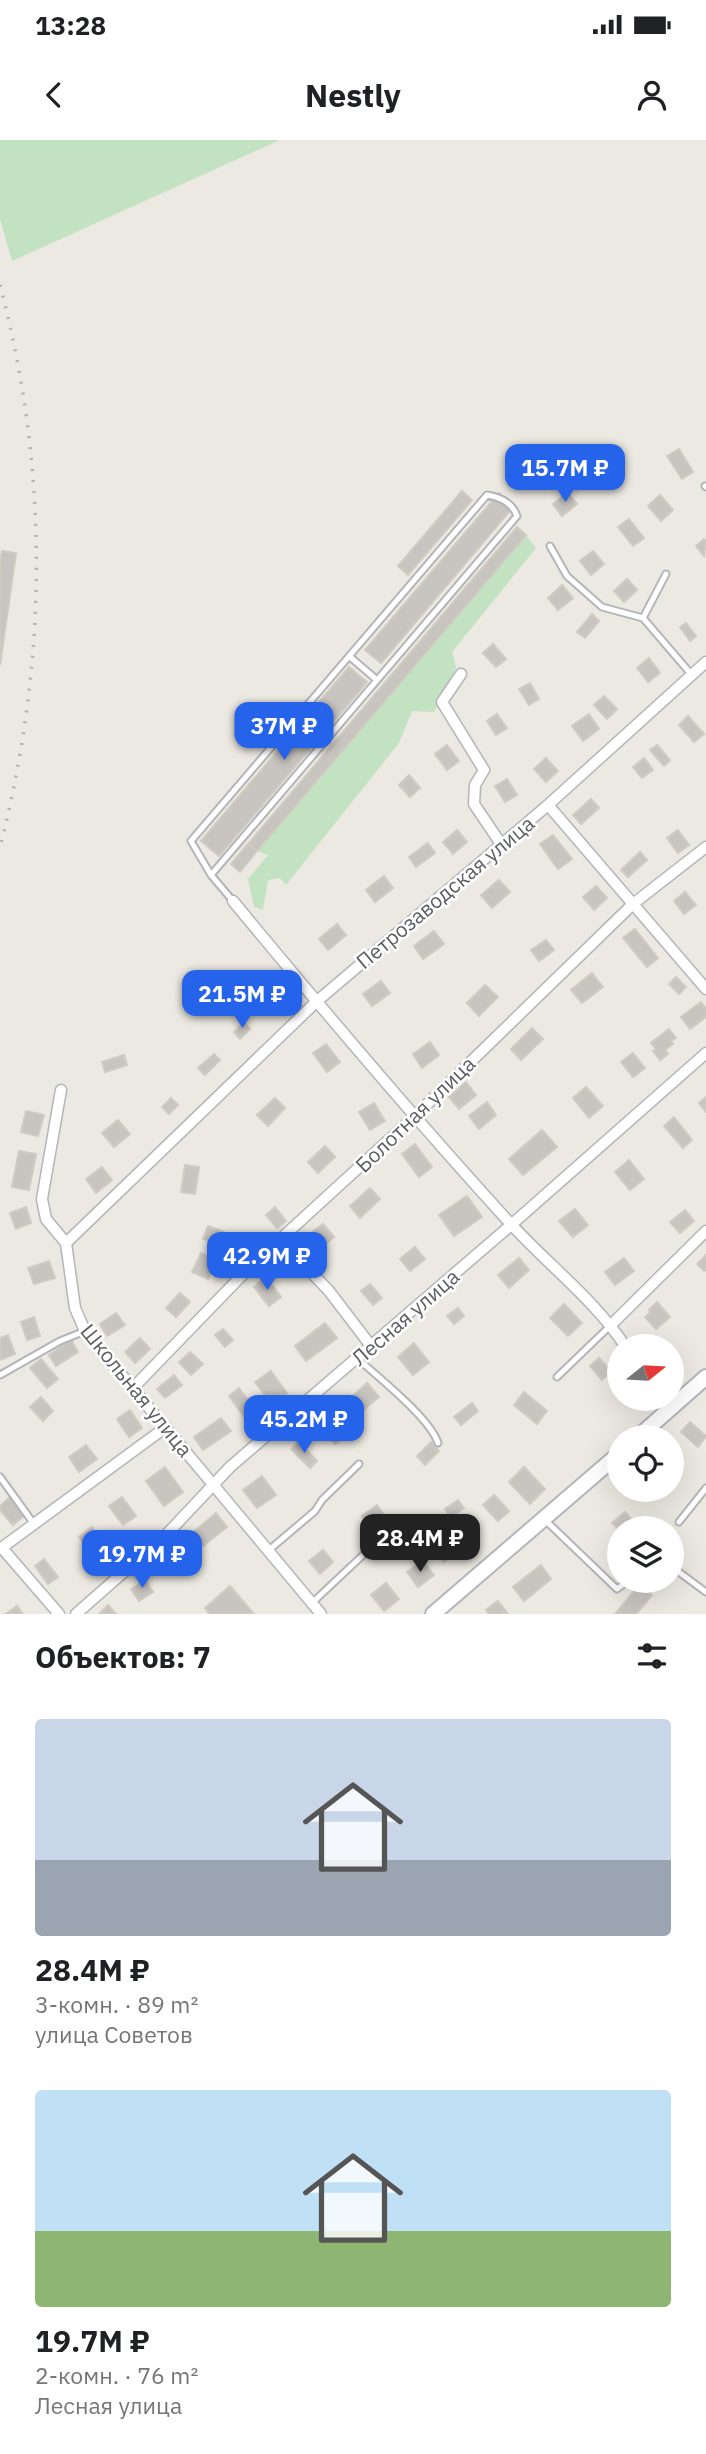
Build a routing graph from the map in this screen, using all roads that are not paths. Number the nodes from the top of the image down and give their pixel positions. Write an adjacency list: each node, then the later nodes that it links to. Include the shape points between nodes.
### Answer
1 (550, 546): 3 (lane, via 567,576 602,607)
2 (666, 574): 3 (lane)
3 (643, 618): 7 (lane)
4 (349, 656): 8 (lane); 8 (lane, via 487,495 500,497 514,509 517,516); 12 (lane, via 191,841)
5 (706, 662): 7 (street, Петрозаводская улица)
6 (461, 674): 10 (street, via 442,702 484,770 475,785 474,804)
7 (691, 674): 9 (street, Петрозаводская улица)
8 (377, 680): 12 (lane)
9 (548, 806): 10 (street, Петрозаводская улица); 14 (street)
10 (501, 844): 16 (street, Петрозаводская улица)
11 (706, 847): 14 (street, Болотная улица)
12 (211, 875): 13 (lane)
13 (233, 901): 16 (street)
14 (632, 904): 15 (street); 19 (street, Болотная улица)
15 (706, 989)
16 (316, 1002): 19 (street); 23 (street, Петрозаводская улица)
17 (706, 1053): 20 (street, Лесная улица)
18 (61, 1090): 23 (street, Школьная улица, via 42,1199 46,1219)
19 (415, 1116): 20 (street); 22 (street, Болотная улица)
20 (512, 1225): 24 (street); 27 (street, Лесная улица)
21 (706, 1231): 24 (street)
22 (281, 1240): 27 (street, via 329,1291); 32 (street, Болотная улица)
23 (66, 1243): 25 (street, Школьная улица, via 75,1308)
24 (611, 1325): 26 (street); 30 (lane)
25 (85, 1331): 29 (lane); 32 (street, Школьная улица)
26 (617, 1334)
27 (371, 1346): 28 (street, Лесная улица)
28 (357, 1358): 37 (lane, via 420,1417); 41 (street, Лесная улица, via 230,1466)
29 (0, 1376)
30 (557, 1377)
31 (706, 1377): 33 (main road)
32 (132, 1390): 36 (street, Школьная улица)
33 (684, 1392)
34 (661, 1411): 35 (main road)
35 (649, 1425)
36 (166, 1427): 41 (street, Школьная улица); 45 (street)
37 (438, 1443)
38 (359, 1464): 48 (lane, via 315,1511)
39 (607, 1464): 44 (main road)
40 (0, 1477): 45 (lane)
41 (215, 1485): 48 (street, Школьная улица); 54 (street, Лесная улица)
42 (706, 1489): 43 (lane)
43 (684, 1516)
44 (544, 1519): 50 (lane); 56 (main road)
45 (34, 1524): 47 (street)
46 (379, 1540): 52 (lane)
47 (1, 1548): 53 (street)
48 (269, 1550): 52 (street, Школьная улица)
49 (684, 1576): 51 (lane)
50 (607, 1580)
51 (706, 1592)
52 (312, 1603): 55 (street, Школьная улица)
53 (59, 1614)
54 (76, 1614)
55 (321, 1614)
56 (433, 1614)

